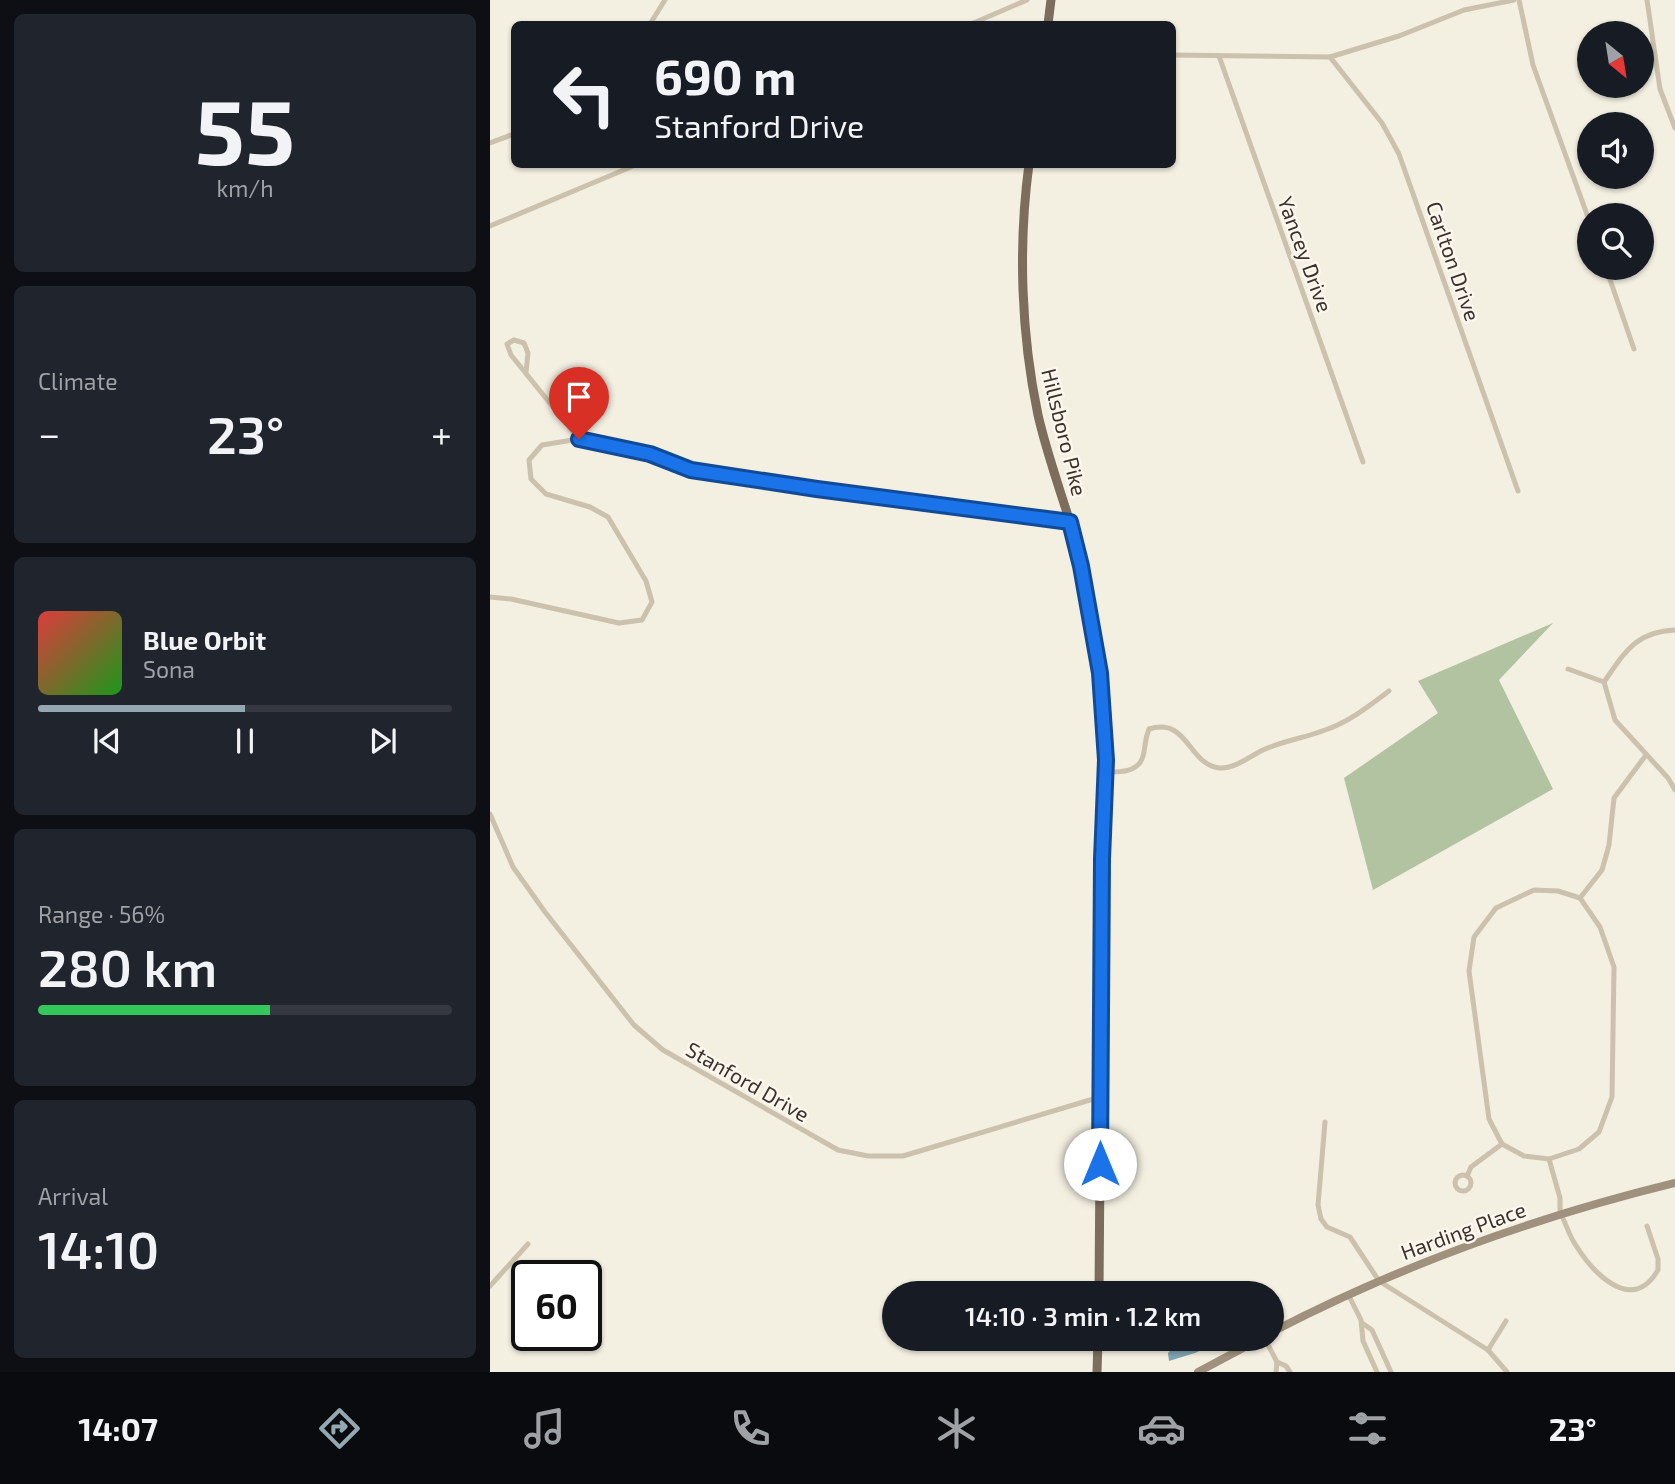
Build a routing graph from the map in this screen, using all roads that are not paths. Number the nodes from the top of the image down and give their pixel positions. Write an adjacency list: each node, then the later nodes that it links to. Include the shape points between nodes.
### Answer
1 (665, 0): 6 (street)
2 (1027, 0): 7 (street)
3 (1052, 0): 8 (main road)
4 (1517, 0): 11 (street, via 1464,9); 17 (street, via 1533,65)
5 (1647, 0): 12 (street, via 1660,89)
6 (652, 21)
7 (978, 21)
8 (1048, 21)
9 (1176, 55): 10 (street)
10 (1219, 56): 11 (street); 23 (street, Yancey Drive)
11 (1330, 57): 24 (street, Carlton Drive, via 1382,123 1399,154)
12 (1675, 128)
13 (511, 135): 14 (street)
14 (490, 143)
15 (628, 168): 18 (street)
16 (1029, 168): 25 (main road, Hillsboro Pike, via 1023,234 1031,374 1048,454)
17 (1583, 203)
18 (490, 226)
19 (1610, 280): 20 (street)
20 (1634, 349)
21 (526, 372): 21 (street, via 528,353 524,343 514,340 508,344 511,355); 22 (street)
22 (579, 439): 25 (street, via 650,454 691,470); 26 (street, via 542,445 529,460 531,479 546,494 608,517 646,582 652,602 642,620 619,623)
23 (1363, 463)
24 (1518, 491)
25 (1070, 522): 32 (main road, Hillsboro Pike, via 1100,673)
26 (490, 597)
27 (1675, 630): 29 (street, via 1660,631 1630,646)
28 (1568, 669): 29 (street)
29 (1604, 682): 31 (street, via 1615,720)
30 (1389, 691): 32 (street, via 1345,722 1265,749 1228,768 1206,763 1180,734 1169,726 1159,726 1149,729 1138,765 1127,772)
31 (1646, 755): 33 (street); 35 (street, via 1614,798 1602,870)
32 (1105, 772): 36 (main road, Hillsboro Pike)
33 (1675, 790)
34 (490, 814): 36 (street, Stanford Drive, via 513,867 634,1025 663,1050 838,1150 903,1156)
35 (1580, 898): 38 (street, via 1534,890 1496,908 1474,937 1469,971 1489,1119); 39 (street, via 1600,927 1614,967 1612,1097 1599,1132 1579,1149)
36 (1100, 1097): 45 (main road, Hillsboro Pike)
37 (1325, 1122): 46 (street, via 1318,1205 1321,1219 1327,1227 1350,1237)
38 (1502, 1144): 39 (street, via 1524,1156); 40 (street, via 1471,1167)
39 (1549, 1159): 42 (street)
40 (1467, 1176)
41 (1675, 1183): 42 (main road, Harding Place)
42 (1561, 1214): 43 (street, via 1576,1246 1598,1274 1630,1290 1645,1286 1658,1270); 46 (main road, Harding Place)
43 (1647, 1226)
44 (528, 1244): 47 (street)
45 (1099, 1281)
46 (1379, 1282): 48 (main road, Harding Place); 52 (street)
47 (490, 1286)
48 (1349, 1296): 50 (street); 51 (main road, Harding Place)
49 (1506, 1321): 52 (street)
50 (1362, 1322): 64 (street, via 1363,1341); 65 (street, via 1372,1329)
51 (1284, 1326)
52 (1488, 1350): 66 (street)
53 (1097, 1351): 56 (main road)
54 (1241, 1351): 58 (main road)
55 (1270, 1351): 57 (street)
56 (1097, 1358): 59 (main road); 60 (main road)
57 (1277, 1362): 62 (street); 63 (street)
58 (1210, 1369): 61 (main road)
59 (1097, 1372)
60 (1103, 1372)
61 (1198, 1372)
62 (1276, 1372)
63 (1290, 1372)
64 (1377, 1372)
65 (1391, 1372)
66 (1507, 1372)

